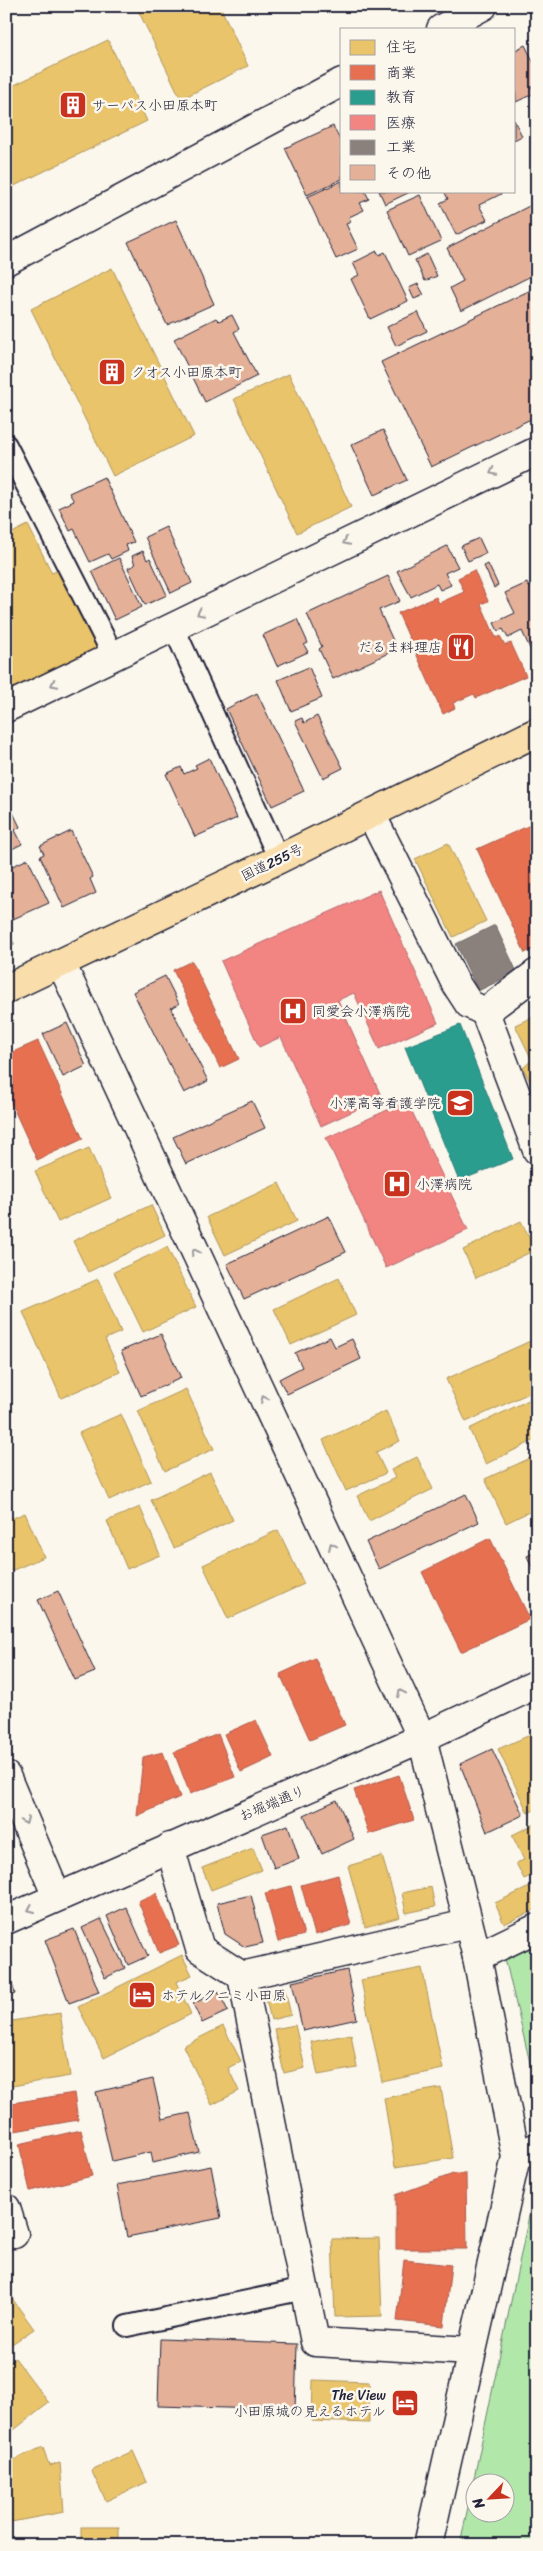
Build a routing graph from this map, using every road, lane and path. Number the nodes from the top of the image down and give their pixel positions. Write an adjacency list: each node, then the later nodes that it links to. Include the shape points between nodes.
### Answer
1 (483, 6): 2 (street)
2 (443, 28)
3 (340, 83): 4 (street)
4 (6, 261)
5 (6, 444): 8 (lane)
6 (537, 451): 7 (street, one-way to 7)
7 (173, 626): 8 (street); 12 (lane)
8 (113, 655): 9 (street, one-way to 9)
9 (6, 708)
10 (537, 732): 11 (highway, 国道255号)
11 (371, 814): 12 (highway, 国道255号); 16 (street, via 456,984 469,1004)
12 (279, 860): 13 (highway, 国道255号)
13 (61, 963): 15 (highway, 国道255号); 19 (street, one-way to 13)
14 (537, 973): 16 (street)
15 (6, 989)
16 (485, 1012): 17 (street)
17 (537, 1150)
18 (537, 1684): 19 (street, お堀端通り)
19 (422, 1738): 21 (street, お堀端通り); 24 (street)
20 (6, 1776): 22 (street, one-way to 22)
21 (170, 1847): 22 (street, お堀端通り); 27 (street, via 200,1949)
22 (56, 1897): 23 (street, お堀端通り, one-way to 23)
23 (6, 1920)
24 (467, 1924): 26 (street); 27 (street)
25 (537, 1928): 26 (street)
26 (476, 1957): 28 (street)
27 (242, 1976): 31 (street)
28 (530, 2155): 33 (street)
29 (6, 2208): 30 (street)
30 (14, 2234)
31 (305, 2289): 32 (lane); 33 (street, via 315,2342)
32 (127, 2326)
33 (472, 2351): 34 (street)
34 (428, 2545)

